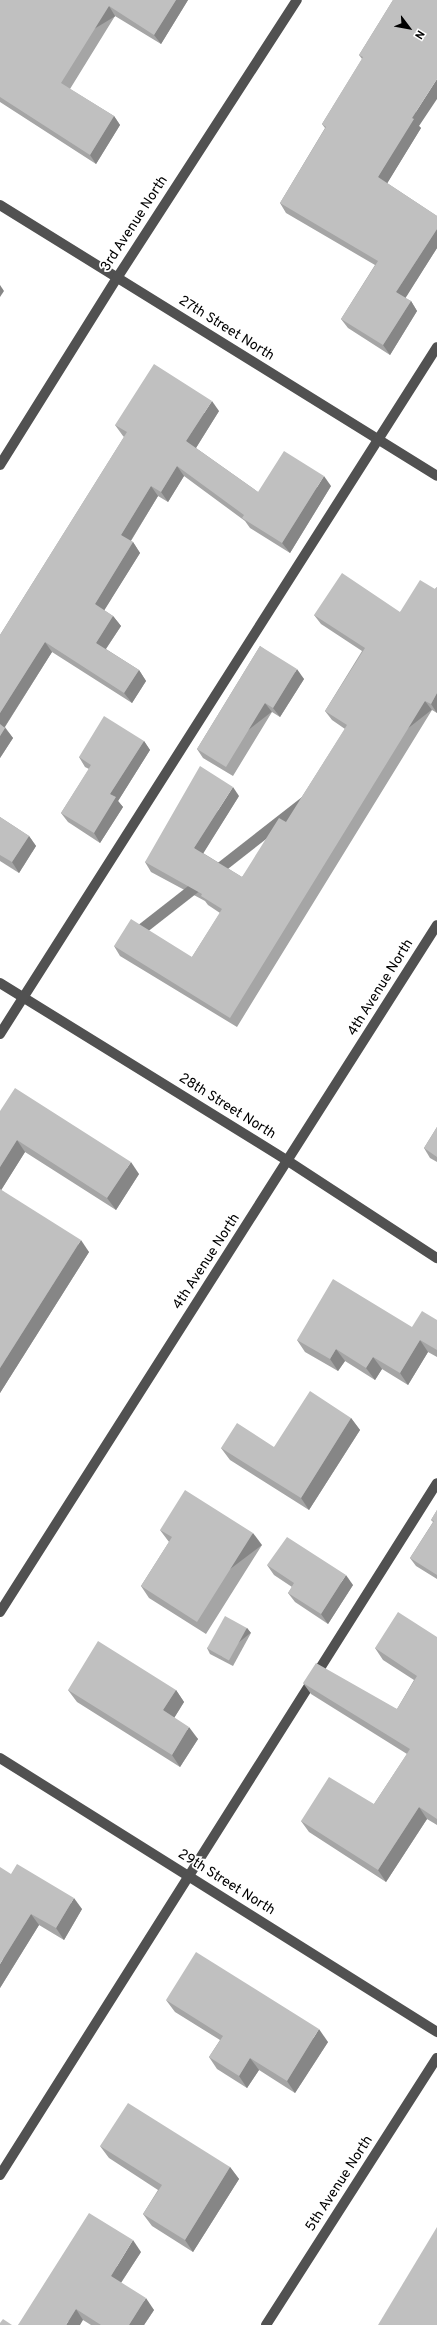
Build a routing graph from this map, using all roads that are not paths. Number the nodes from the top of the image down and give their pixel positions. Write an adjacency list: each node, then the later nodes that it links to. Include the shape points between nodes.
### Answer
1 (297, 0): 3 (street, 3rd Avenue North)
2 (0, 205): 3 (street, 27th Street North)
3 (117, 278): 5 (street, 27th Street North); 6 (street, 3rd Avenue North)
4 (437, 348): 5 (street)
5 (377, 439): 7 (street, 27th Street North); 10 (street)
6 (0, 465)
7 (437, 476)
8 (437, 925): 12 (street, 4th Avenue North)
9 (0, 983): 10 (street, 28th Street North)
10 (23, 998): 11 (street); 12 (street, 28th Street North)
11 (0, 1034)
12 (288, 1161): 13 (street, 28th Street North); 15 (street, 4th Avenue North)
13 (437, 1258)
14 (437, 1483): 17 (street)
15 (0, 1612)
16 (0, 1758): 17 (street, 29th Street North)
17 (190, 1877): 18 (street, 29th Street North); 20 (street)
18 (437, 2032)
19 (437, 2058): 21 (street, 5th Avenue North)
20 (0, 2175)
21 (266, 2325)

